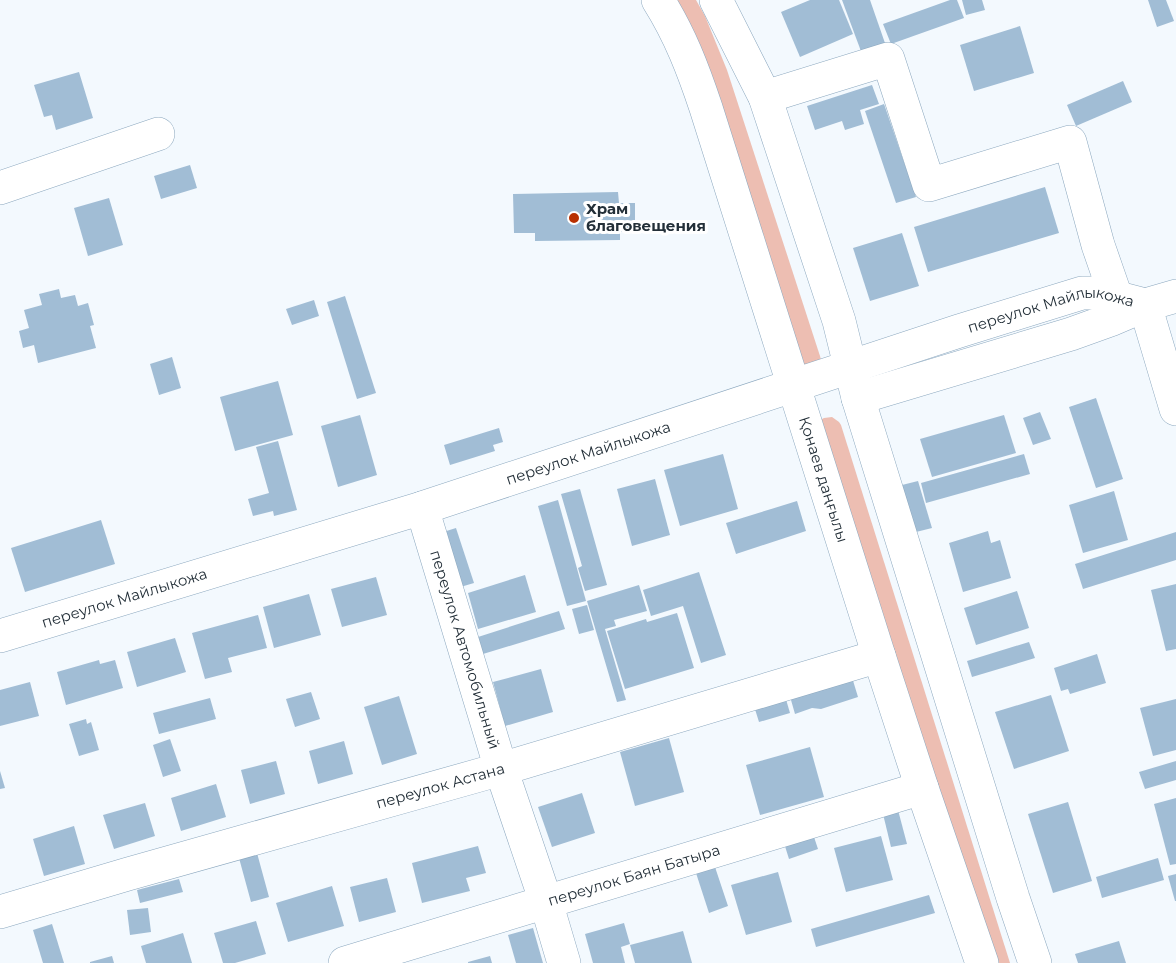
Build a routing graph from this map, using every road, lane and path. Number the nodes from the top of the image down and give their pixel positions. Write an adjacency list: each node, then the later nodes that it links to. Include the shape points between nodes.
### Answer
1 (658, 0): 9 (street, Қонаев даңғылы, via 691,64)
2 (716, 0): 3 (street)
3 (765, 97): 7 (street, via 888,59 928,185 1070,142 1098,244); 8 (street, via 839,321)
4 (158, 134): 5 (street)
5 (0, 188)
6 (1176, 296): 7 (street, переулок Майлыкожа)
7 (1130, 301): 8 (street, переулок Майлыкожа, via 1110,320 1071,334); 10 (street)
8 (855, 383): 9 (street, переулок Майлыкожа); 21 (street)
9 (794, 387): 11 (street, переулок Майлыкожа); 13 (street, Қонаев даңғылы)
10 (1176, 409)
11 (422, 508): 12 (street, переулок Майлыкожа); 14 (street, переулок Автомобильный)
12 (0, 636)
13 (879, 656): 14 (street, переулок Астана); 15 (street, Қонаев даңғылы)
14 (501, 769): 16 (street, переулок Автомобильный); 17 (street, переулок Астана)
15 (922, 788): 16 (street, переулок Баян Батыра); 20 (street, Қонаев даңғылы)
16 (546, 902): 18 (street, переулок Баян Батыра); 19 (street, переулок Автомобильный)
17 (0, 912)
18 (345, 963)
19 (564, 963)
20 (982, 963)
21 (1035, 963)

